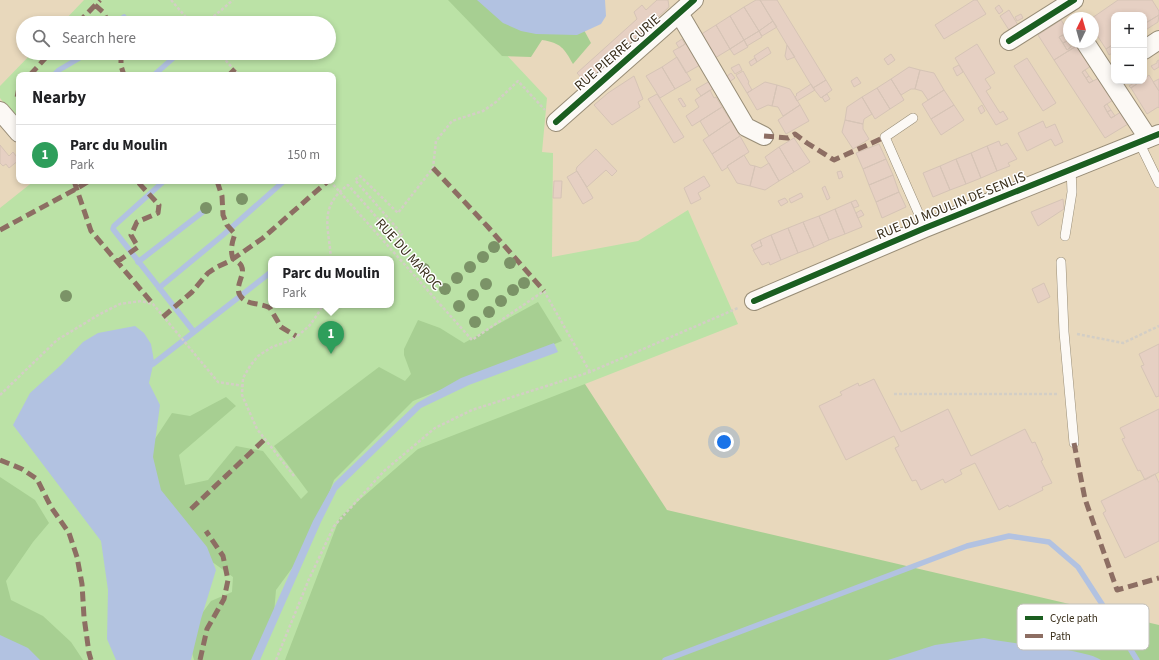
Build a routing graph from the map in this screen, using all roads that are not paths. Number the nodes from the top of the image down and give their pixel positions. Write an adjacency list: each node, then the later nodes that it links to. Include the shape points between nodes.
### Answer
1 (694, 0): 3 (street, RUE PIERRE CURIE)
2 (1069, 8): 5 (street)
3 (679, 13): 11 (street, RUE PIERRE CURIE); 13 (street, via 746,127)
4 (1159, 40): 7 (street)
5 (1009, 42)
6 (1090, 48): 8 (street)
7 (1147, 48)
8 (1110, 72): 14 (street)
9 (0, 111): 12 (street)
10 (914, 118): 17 (lane, via 885,137)
11 (556, 122)
12 (16, 130)
13 (764, 136)
14 (1149, 138): 15 (street, RUE DU MOULIN DE SENLIS); 16 (lane)
15 (1071, 169): 17 (street, RUE DU MOULIN DE SENLIS); 18 (lane, via 1072,192)
16 (1159, 183)
17 (925, 228): 20 (street, RUE DU MOULIN DE SENLIS)
18 (1065, 236)
19 (1061, 262): 21 (lane, via 1064,332)
20 (754, 301)
21 (1074, 443)

